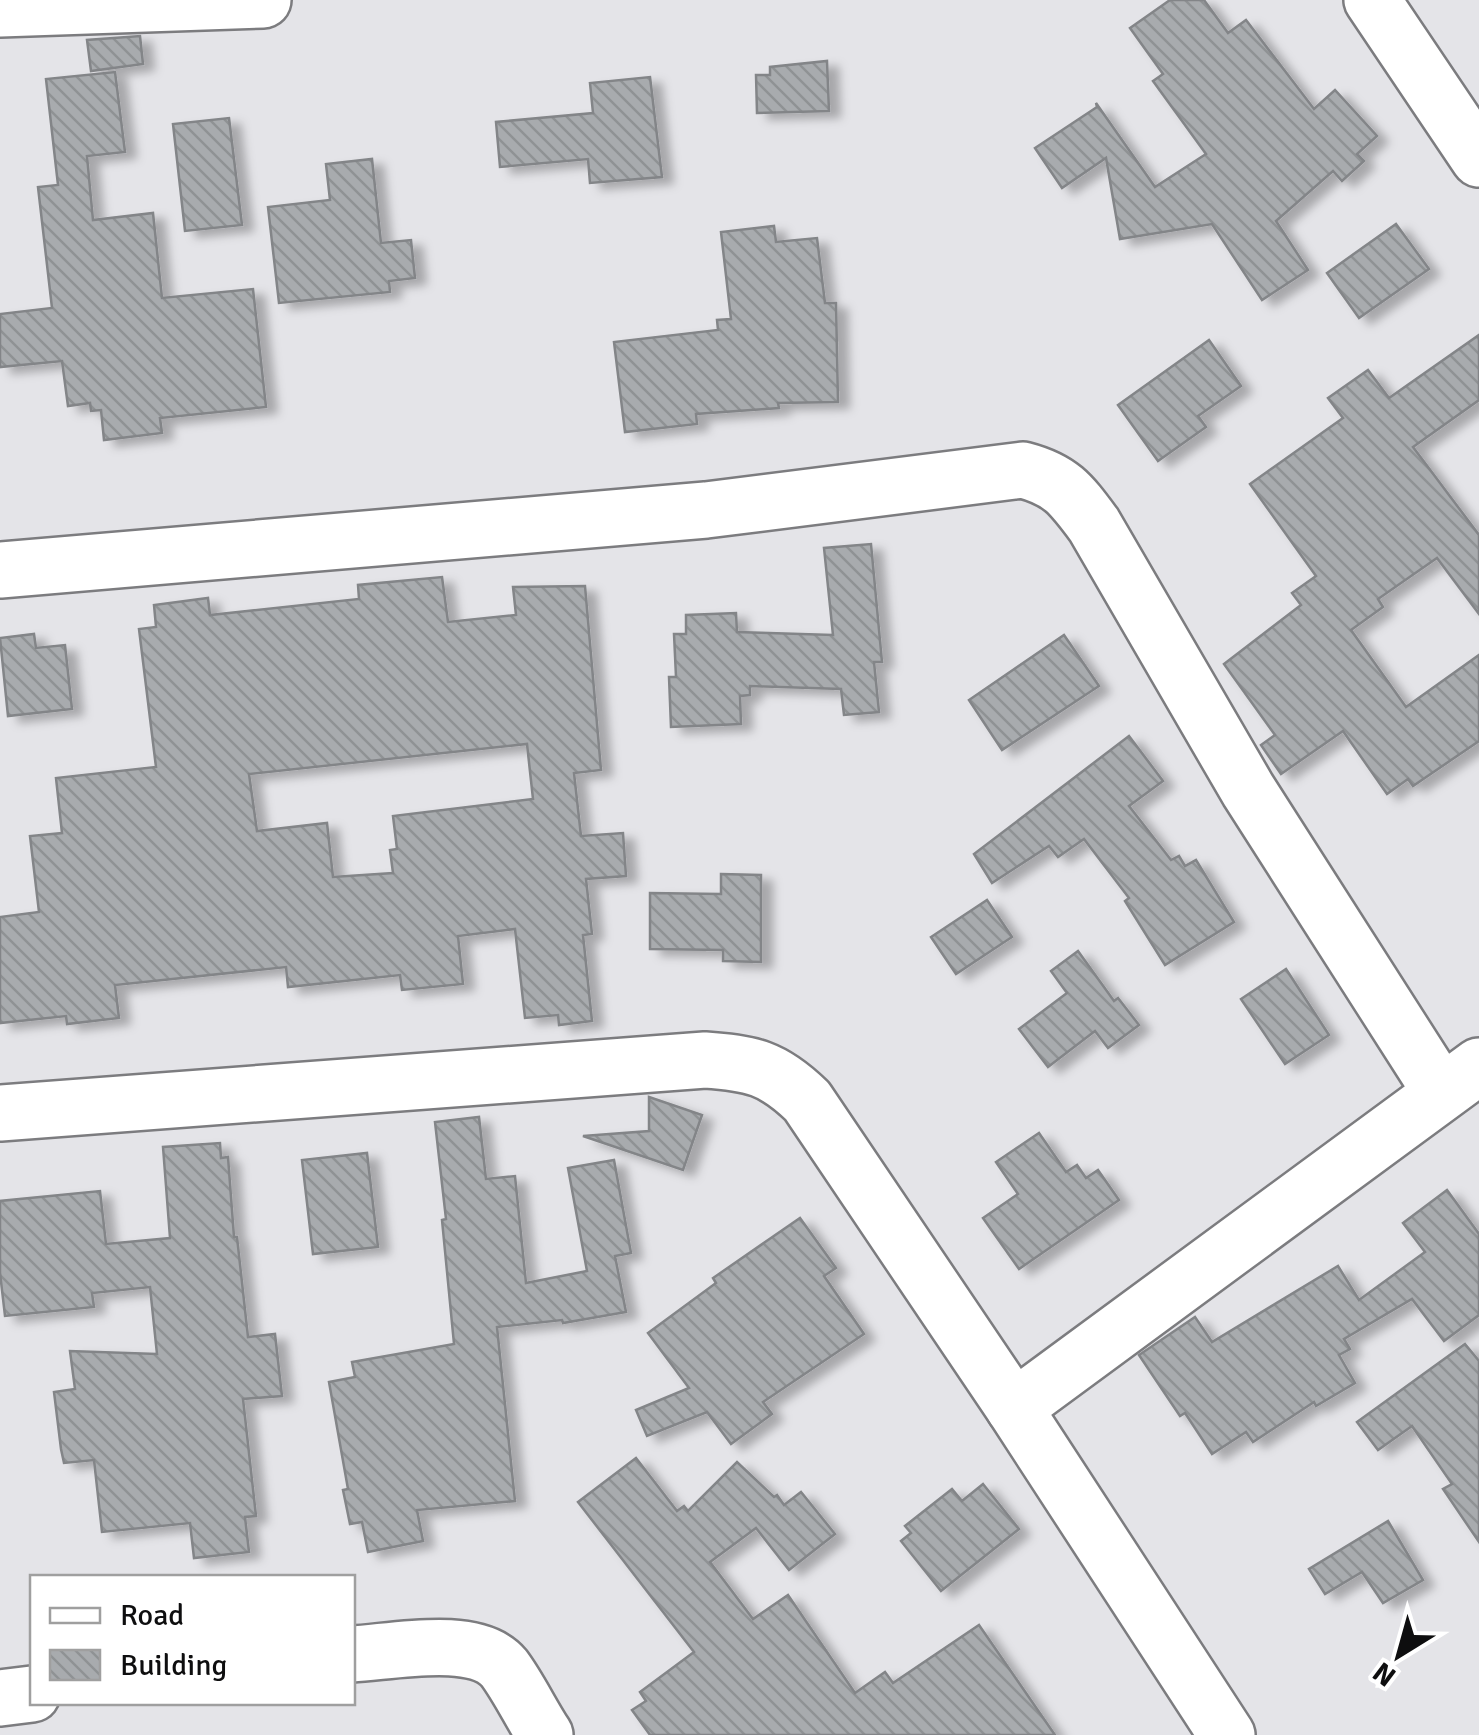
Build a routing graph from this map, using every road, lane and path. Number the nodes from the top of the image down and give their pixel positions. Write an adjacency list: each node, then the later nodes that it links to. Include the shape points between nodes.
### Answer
1 (263, 0): 3 (street)
2 (1372, 0): 4 (street)
3 (0, 9)
4 (1479, 158)
5 (0, 570): 6 (street, via 706,510 1023,470 1051,478 1094,525 1248,790)
6 (1460, 1079): 8 (street)
7 (0, 1113): 8 (street, via 705,1060 760,1069 784,1079 807,1101)
8 (1014, 1408): 13 (street)
9 (355, 1654): 12 (street, via 480,1650 502,1666)
10 (30, 1694): 11 (street)
11 (0, 1698)
12 (545, 1735)
13 (1227, 1735)

